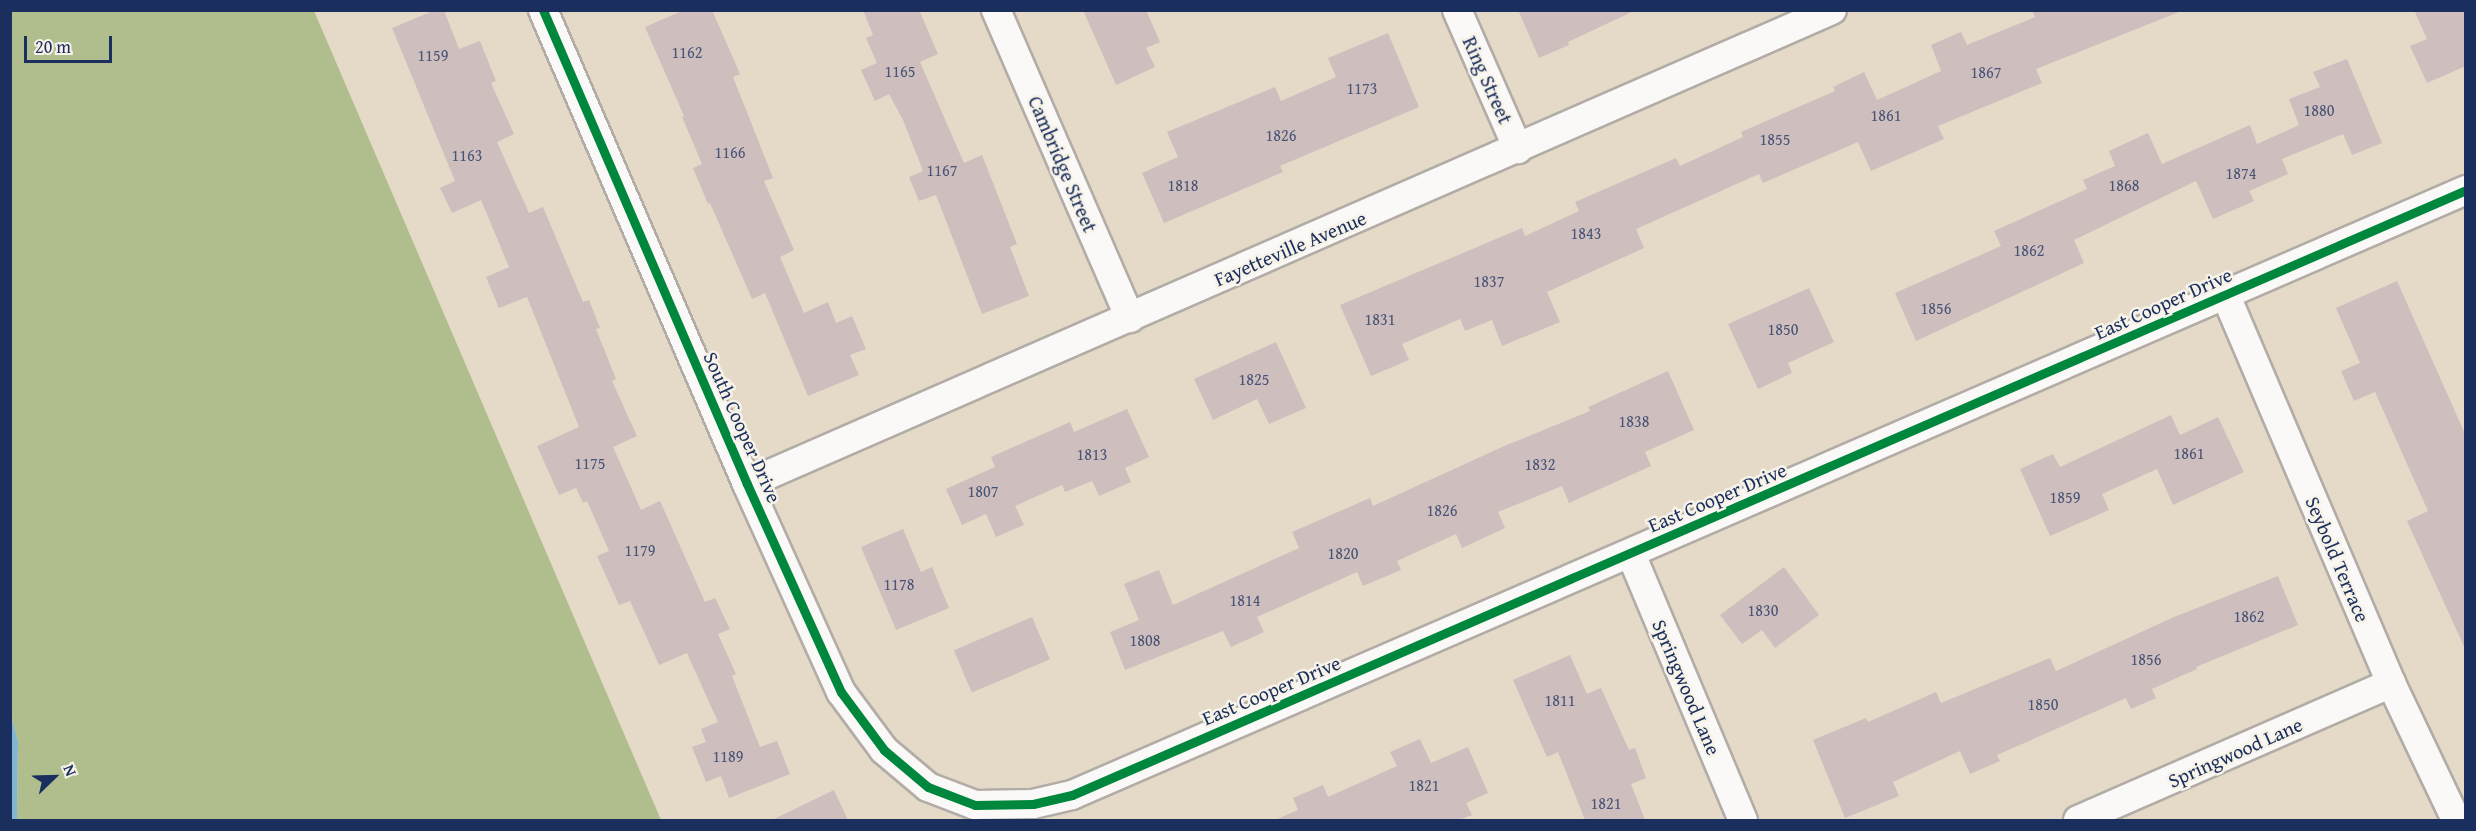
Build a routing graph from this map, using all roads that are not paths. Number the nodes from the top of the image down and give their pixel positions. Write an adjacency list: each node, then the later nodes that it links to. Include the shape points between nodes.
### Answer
1 (543, 10): 9 (street, South Cooper Drive)
2 (996, 10): 8 (street, Cambridge Street)
3 (1457, 10): 5 (street, Ring Street)
4 (1832, 10): 5 (street, Fayetteville Avenue)
5 (1518, 150): 8 (street, Fayetteville Avenue)
6 (2466, 190): 7 (street, East Cooper Drive)
7 (2226, 296): 10 (street, East Cooper Drive); 11 (street, Seybold Terrace)
8 (1130, 318): 9 (street, Fayetteville Avenue)
9 (747, 484): 12 (street, South Cooper Drive, via 841,692 884,750 928,787)
10 (1631, 554): 12 (street, East Cooper Drive, via 1072,795); 13 (street, Springwood Lane)
11 (2391, 683): 14 (street, Springwood Lane); 15 (street, Seybold Terrace)
12 (973, 813)
13 (1743, 820)
14 (2078, 820)
15 (2456, 820)

